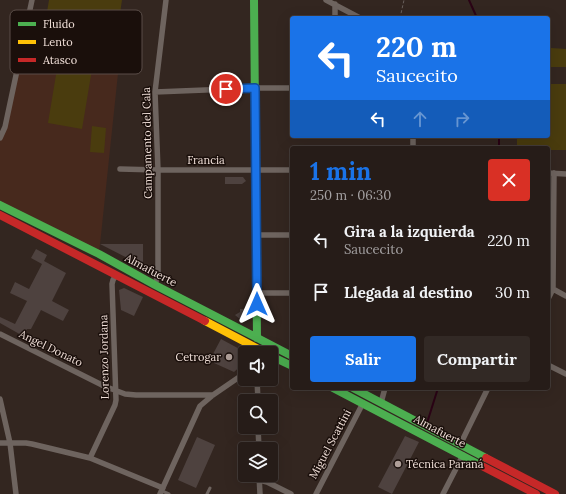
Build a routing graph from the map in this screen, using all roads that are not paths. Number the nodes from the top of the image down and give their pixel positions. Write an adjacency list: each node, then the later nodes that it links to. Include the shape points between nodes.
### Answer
1 (32, 0): 6 (street)
2 (166, 0): 12 (street, Campamento del Cala)
3 (254, 0): 10 (main road)
4 (326, 0): 5 (street)
5 (335, 4): 7 (street); 8 (street)
6 (30, 10)
7 (335, 16)
8 (356, 16)
9 (16, 74): 13 (street, via 5,127)
10 (255, 88): 11 (street); 12 (street); 16 (main road)
11 (290, 88)
12 (155, 92): 15 (street, Campamento del Cala)
13 (0, 138)
14 (120, 169): 15 (street, Francia)
15 (158, 170): 16 (street, Francia); 26 (street, Campamento del Cala, via 158,274)
16 (255, 170): 17 (street, Francia); 23 (main road)
17 (290, 170)
18 (550, 173): 19 (street)
19 (554, 173): 20 (street); 27 (street)
20 (566, 174)
21 (0, 205): 26 (main road, Almafuerte)
22 (0, 215): 25 (main road, Almafuerte)
23 (256, 235): 24 (street); 28 (main road)
24 (290, 235)
25 (116, 275): 34 (main road, Almafuerte); 42 (street, Lorenzo Jordana, via 112,284)
26 (155, 285): 33 (main road, Almafuerte)
27 (553, 289): 30 (street); 31 (street)
28 (257, 292): 29 (street); 33 (main road)
29 (290, 293)
30 (550, 295)
31 (566, 296)
32 (0, 334): 42 (street, Angel Donato)
33 (257, 338): 35 (street); 36 (main road, Almafuerte)
34 (249, 346)
35 (256, 346)
36 (290, 355)
37 (278, 359): 38 (main road)
38 (290, 365)
39 (550, 366): 40 (street)
40 (566, 374)
41 (238, 378): 47 (street)
42 (116, 390): 47 (street, Angel Donato, via 136,395); 55 (street, Lorenzo Jordana, via 115,405)
43 (337, 390): 50 (main road, Almafuerte)
44 (357, 390): 49 (main road, Almafuerte)
45 (384, 390): 49 (street)
46 (487, 390): 53 (street)
47 (212, 395): 60 (street, via 200,406)
48 (0, 399): 52 (street)
49 (381, 402): 53 (main road, Almafuerte)
50 (363, 403): 54 (main road, Almafuerte); 66 (street, Miguel Scattini)
51 (0, 443): 52 (street)
52 (10, 443): 55 (street, via 32,444); 61 (street)
53 (460, 445): 69 (main road, Almafuerte)
54 (463, 455): 59 (main road, Almafuerte); 67 (street)
55 (90, 458): 60 (street)
56 (259, 482): 64 (street)
57 (267, 482): 65 (street)
58 (210, 488): 63 (lane)
59 (522, 490): 68 (main road, Almafuerte)
60 (162, 491): 62 (lane)
61 (16, 494)
62 (169, 494)
63 (207, 494)
64 (260, 494)
65 (291, 494)
66 (316, 494)
67 (443, 494)
68 (536, 494)
69 (555, 494)

